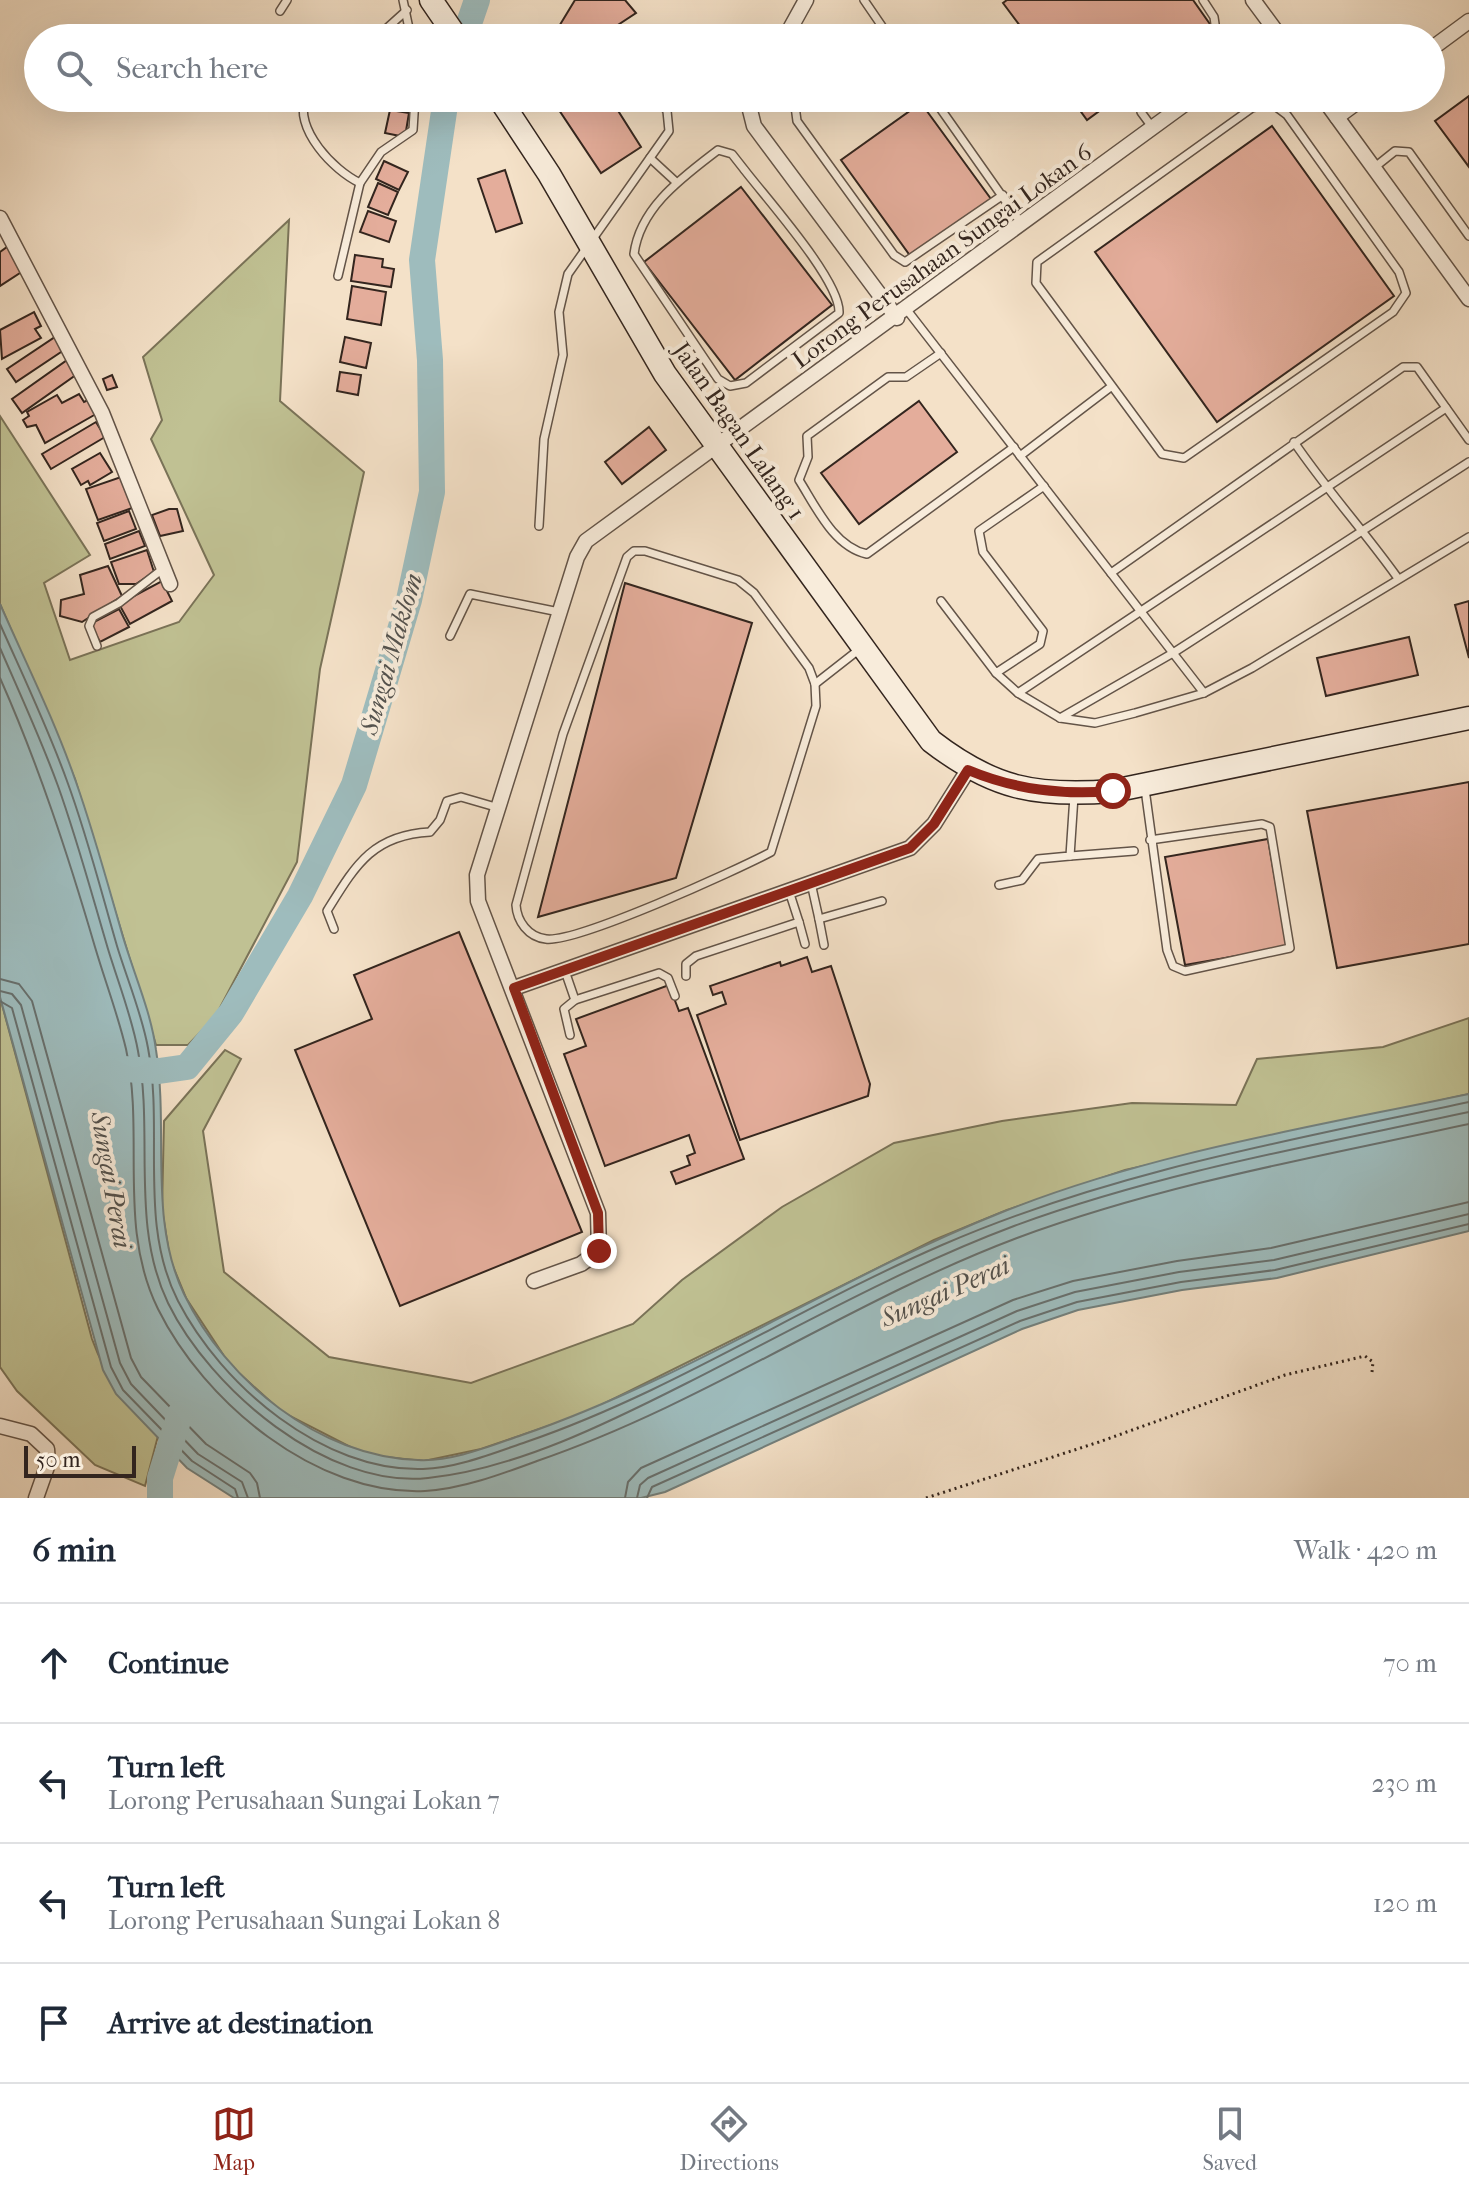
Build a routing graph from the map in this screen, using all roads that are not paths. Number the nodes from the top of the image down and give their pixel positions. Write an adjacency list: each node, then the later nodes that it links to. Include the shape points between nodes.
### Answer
1 (287, 0): 9 (lane)
2 (403, 0): 8 (lane)
3 (806, 0): 14 (street)
4 (864, 0): 15 (lane)
5 (1203, 0): 16 (lane)
6 (1253, 0): 17 (street)
7 (431, 1): 13 (main road)
8 (407, 10): 11 (lane); 12 (lane)
9 (280, 11)
10 (1469, 21): 18 (street)
11 (392, 24)
12 (409, 24)
13 (447, 24)
14 (793, 24)
15 (879, 24)
16 (1215, 24)
17 (1269, 24)
18 (1445, 39)
19 (304, 112): 37 (lane, via 321,148 343,175)
20 (414, 112): 37 (lane, via 413,130 381,152)
21 (508, 112): 42 (main road, Jalan Bagan Lalang 1)
22 (667, 112): 34 (lane, via 669,131)
23 (750, 112): 45 (street, via 754,126)
24 (796, 112): 38 (lane, via 797,121 894,255 905,262)
25 (943, 112): 38 (lane)
26 (1141, 112): 33 (lane)
27 (1173, 112): 33 (street, Lorong Perusahaan Sungai Lokan 6)
28 (1246, 112): 47 (lane, via 1037,262 1036,283)
29 (1283, 112): 47 (lane, via 1399,272 1406,293 1393,312 1184,458 1162,454)
30 (1333, 112): 32 (street)
31 (1344, 112): 32 (street)
32 (1337, 117): 35 (street)
33 (1152, 127): 40 (street, Lorong Perusahaan Sungai Lokan 6)
34 (650, 158): 36 (lane); 42 (lane)
35 (1373, 168): 41 (lane, via 1395,151 1409,152); 44 (street)
36 (676, 182): 36 (lane, via 718,150 732,154 836,291 839,313 746,383 730,386 718,379 636,261 635,245 644,221)
37 (360, 183): 43 (lane)
38 (1003, 195): 40 (lane)
39 (0, 218): 60 (street, via 102,413)
40 (1022, 225): 45 (street, Lorong Perusahaan Sungai Lokan 6)
41 (1469, 236)
42 (590, 246): 52 (main road, Jalan Bagan Lalang 1, via 665,374); 57 (lane, via 568,274 559,312 563,355 544,439)
43 (338, 276)
44 (1467, 292)
45 (902, 314): 46 (lane); 52 (street, Lorong Perusahaan Sungai Lokan 6)
46 (941, 353): 51 (lane); 51 (lane, via 906,377 888,377 807,436 808,457 799,480 836,536 853,551 867,554)
47 (1112, 386): 53 (lane)
48 (1446, 408): 49 (lane); 50 (lane, via 1417,367 1403,367); 56 (lane)
49 (1469, 440)
50 (1294, 442): 56 (lane); 61 (lane)
51 (1014, 447): 53 (lane)
52 (717, 448): 66 (street, Lorong Perusahaan Sungai Lokan 6, via 586,541); 69 (main road, Jalan Bagan Lalang 1)
53 (1020, 456): 55 (lane)
54 (1469, 462): 58 (lane)
55 (1044, 486): 61 (lane); 71 (lane, via 979,531 983,552 1043,631 1040,644)
56 (1326, 490): 58 (lane); 65 (lane)
57 (539, 526)
58 (1364, 532): 62 (lane); 70 (lane)
59 (1469, 537): 62 (lane)
60 (164, 568): 63 (street); 68 (lane, via 93,617 89,626)
61 (1111, 573): 65 (lane)
62 (1397, 577): 74 (lane)
63 (170, 584)
64 (941, 601): 71 (lane)
65 (1141, 611): 70 (lane); 73 (lane)
66 (559, 612): 67 (lane, via 470,594); 80 (street, Lorong Perusahaan Sungai Lokan 6)
67 (450, 636)
68 (97, 646)
69 (861, 648): 72 (lane); 77 (main road, Jalan Bagan Lalang 1, via 931,741)
70 (1173, 653): 74 (lane); 75 (lane)
71 (996, 673): 73 (lane)
72 (815, 684): 72 (lane, via 816,706 771,852 584,930 546,939 529,932 517,917 516,905 563,734 627,557 645,551 738,580 768,611)
73 (1018, 693): 75 (lane)
74 (1204, 693): 75 (lane, via 1095,723)
75 (1060, 718)
76 (1469, 718): 78 (main road, Jalan Bagan Lalang 1)
77 (968, 770): 79 (main road, Jalan Bagan Lalang 1, via 1006,786); 84 (street, via 923,839)
78 (1144, 787): 79 (main road, Jalan Bagan Lalang 1); 81 (lane)
79 (1074, 794): 83 (lane)
80 (499, 808): 90 (lane, via 461,797 447,801 430,832 408,833 367,852 327,911); 95 (street, Lorong Perusahaan Sungai Lokan 6, via 477,875 478,901)
81 (1150, 840): 81 (lane, via 1173,966 1185,971 1290,948 1270,827)
82 (1134, 851): 83 (lane)
83 (1070, 856): 85 (lane, via 1038,859 1022,880)
84 (811, 883): 86 (street); 88 (lane)
85 (999, 885)
86 (789, 891): 89 (lane); 93 (street)
87 (882, 901): 88 (lane)
88 (819, 919): 92 (lane)
89 (799, 922): 91 (lane); 94 (lane, via 696,956 686,964)
90 (334, 929)
91 (805, 944)
92 (824, 945)
93 (565, 969): 95 (street); 97 (lane)
94 (686, 976)
95 (514, 988): 99 (street, Lorong Perusahaan Sungai Lokan 6, via 585,1173 601,1238 599,1251 591,1258)
96 (675, 996): 97 (lane, via 668,978 659,973)
97 (575, 1000): 98 (lane, via 564,1009)
98 (570, 1035)
99 (534, 1281)
100 (0, 1426): 101 (street, via 31,1434 47,1449 46,1473)
101 (36, 1498)

